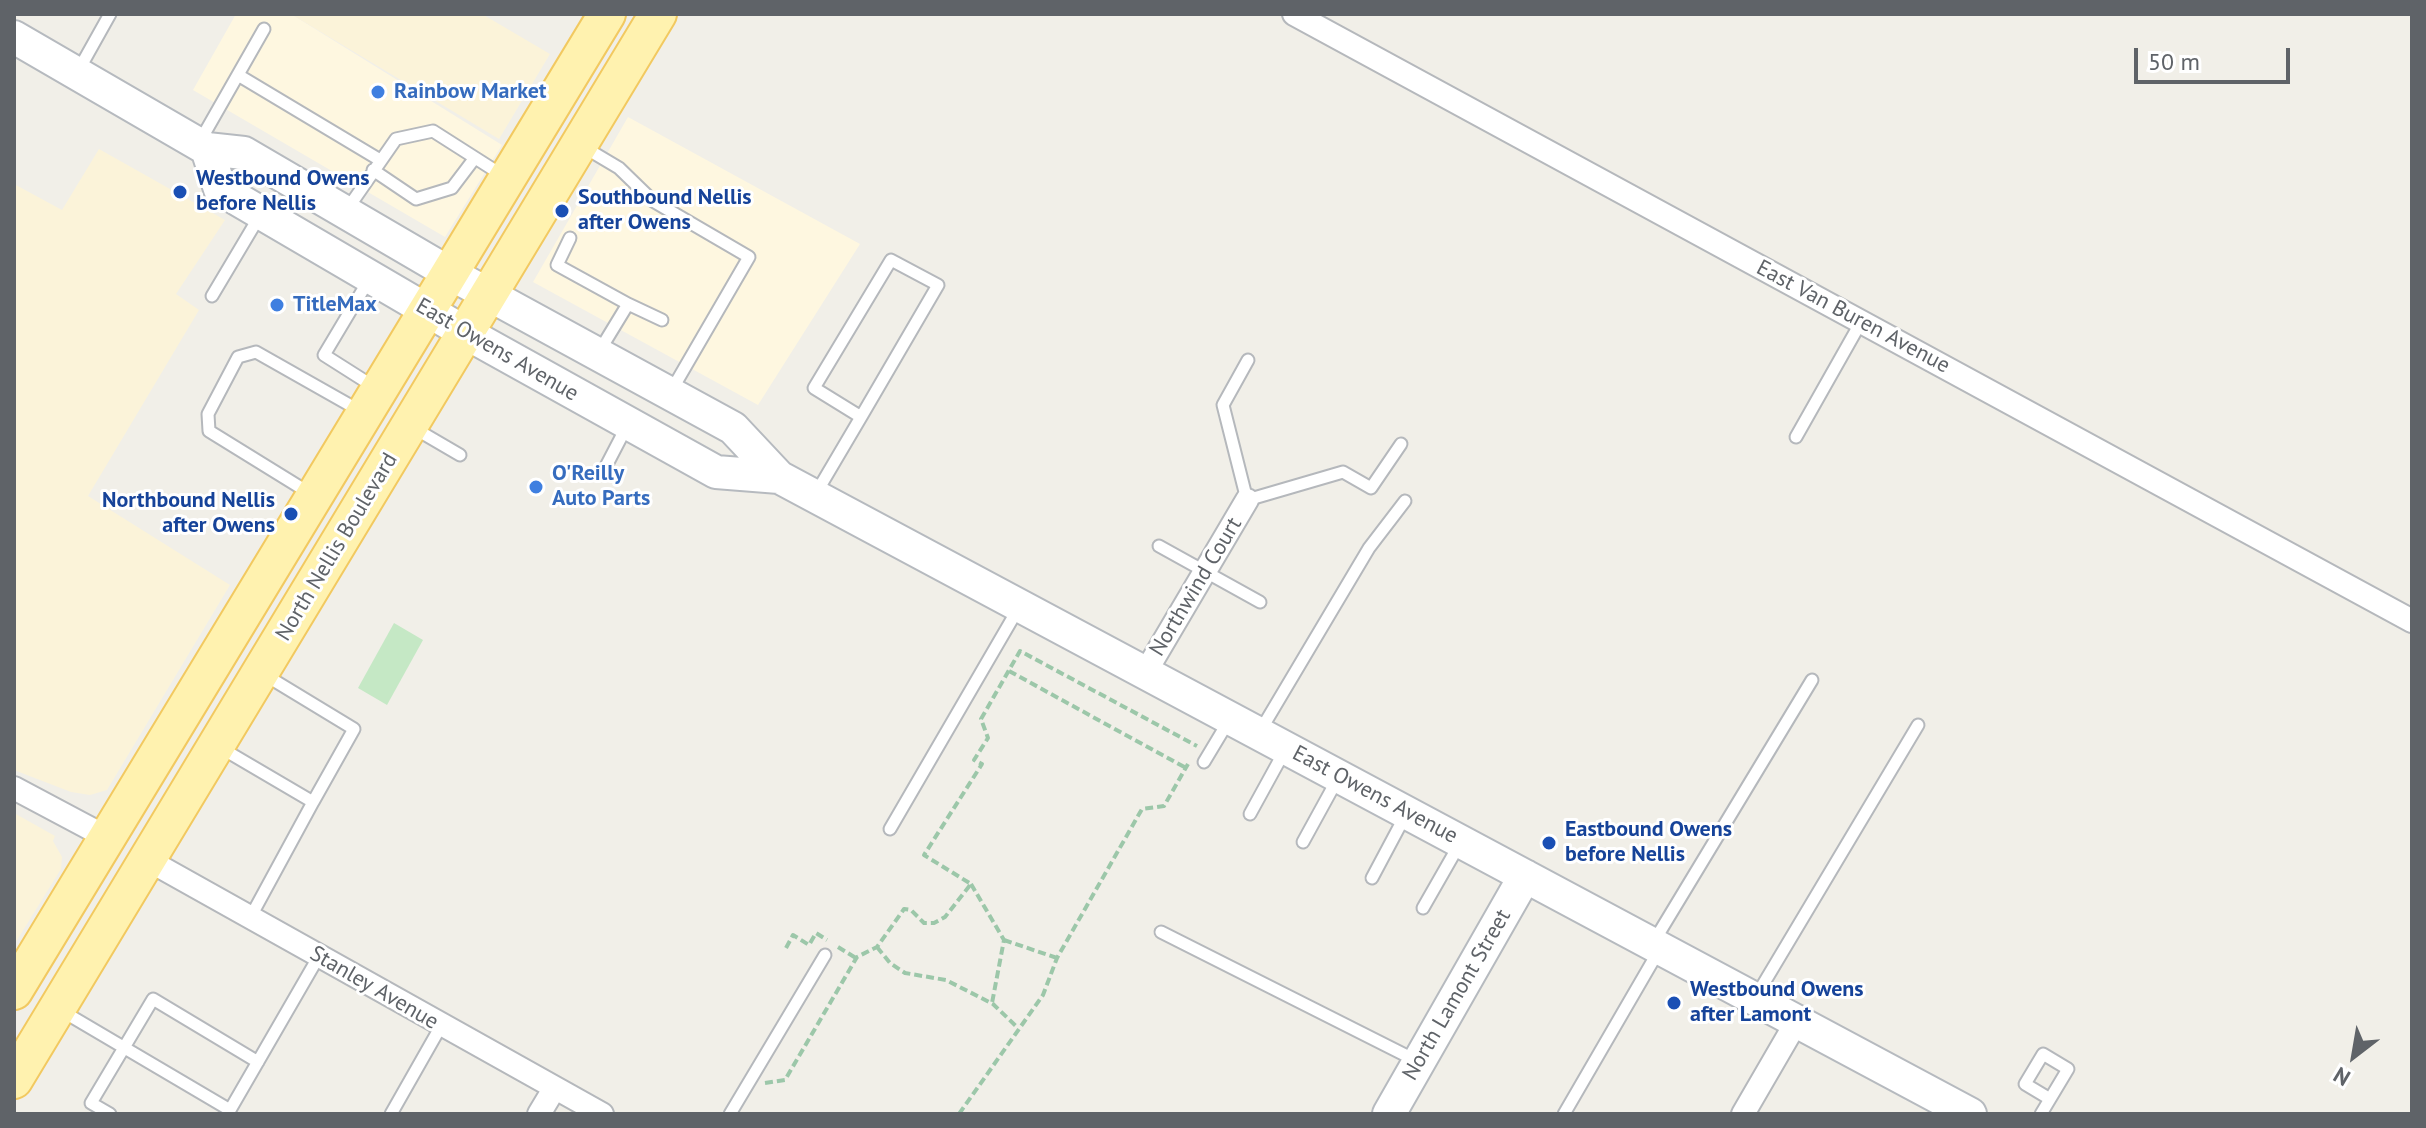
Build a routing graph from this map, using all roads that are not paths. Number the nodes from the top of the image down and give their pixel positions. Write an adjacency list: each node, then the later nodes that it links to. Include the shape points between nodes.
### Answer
1 (110, 14): 7 (lane)
2 (607, 14): 13 (main road, North Nellis Boulevard)
3 (658, 14): 9 (main road, North Nellis Boulevard)
4 (1294, 14): 24 (street, East Van Buren Avenue)
5 (264, 29): 8 (lane)
6 (14, 37): 7 (main road, East Owens Avenue)
7 (77, 73): 10 (main road, East Owens Avenue)
8 (238, 75): 10 (lane); 12 (lane)
9 (579, 145): 19 (main road, North Nellis Boulevard); 28 (lane, via 619,168 653,201 749,257)
10 (203, 146): 14 (main road, East Owens Avenue, via 244,153); 15 (main road, East Owens Avenue, via 220,189)
11 (474, 159): 12 (lane, via 433,131 396,139); 12 (lane, via 452,188 416,199); 13 (lane)
12 (377, 165): 14 (lane)
13 (508, 179): 17 (main road, North Nellis Boulevard)
14 (345, 211): 17 (main road, East Owens Avenue)
15 (262, 213): 18 (main road, East Owens Avenue); 20 (lane)
16 (570, 238): 21 (lane, via 557,265)
17 (451, 274): 19 (main road, East Owens Avenue); 22 (main road, North Nellis Boulevard)
18 (371, 277): 22 (main road, East Owens Avenue); 29 (lane, via 324,355)
19 (489, 295): 25 (main road, North Nellis Boulevard); 26 (main road, East Owens Avenue)
20 (212, 296)
21 (628, 304): 23 (lane); 26 (lane)
22 (428, 311): 25 (main road, East Owens Avenue); 29 (main road, North Nellis Boulevard)
23 (662, 320)
24 (1861, 322): 33 (lane); 46 (street, East Van Buren Avenue)
25 (466, 333): 31 (main road, East Owens Avenue); 32 (main road, North Nellis Boulevard)
26 (598, 354): 28 (main road, East Owens Avenue)
27 (1248, 360): 40 (lane, via 1223,405)
28 (669, 393): 37 (main road, East Owens Avenue, via 733,428)
29 (373, 402): 39 (main road, North Nellis Boulevard); 39 (lane, via 256,352 238,357 208,414 209,431)
30 (861, 417): 30 (lane, via 814,388 891,260 938,285); 38 (lane)
31 (629, 424): 36 (lane); 37 (main road, East Owens Avenue, via 716,472)
32 (410, 426): 35 (lane); 47 (main road, North Nellis Boulevard)
33 (1796, 437)
34 (1401, 444): 40 (lane, via 1371,488 1343,472)
35 (460, 455)
36 (603, 472)
37 (779, 477): 38 (main road, East Owens Avenue)
38 (815, 496): 45 (main road, East Owens Avenue)
39 (315, 497): 61 (main road, North Nellis Boulevard)
40 (1247, 500): 43 (street, Northwind Court)
41 (1405, 501): 52 (lane, via 1369,548)
42 (1159, 546): 43 (lane)
43 (1204, 573): 44 (lane); 48 (street, Northwind Court)
44 (1260, 602)
45 (1020, 605): 48 (main road, East Owens Avenue); 60 (lane)
46 (2412, 621)
47 (261, 672): 53 (main road, North Nellis Boulevard); 57 (lane, via 354,729)
48 (1145, 673): 50 (main road, East Owens Avenue)
49 (1812, 680): 70 (lane)
50 (1230, 718): 52 (main road, East Owens Avenue); 54 (lane)
51 (1918, 725): 74 (lane)
52 (1272, 740): 55 (main road, East Owens Avenue); 59 (lane)
53 (217, 746): 57 (lane); 64 (main road, North Nellis Boulevard)
54 (1204, 762)
55 (1339, 776): 58 (main road, East Owens Avenue); 63 (lane)
56 (14, 788): 61 (street)
57 (313, 802): 68 (lane)
58 (1407, 812): 62 (main road, East Owens Avenue); 66 (lane)
59 (1250, 814)
60 (890, 829)
61 (108, 838): 73 (main road, North Nellis Boulevard)
62 (1461, 841): 65 (main road, East Owens Avenue); 67 (lane)
63 (1303, 842)
64 (148, 860): 68 (street, Stanley Avenue); 75 (main road, North Nellis Boulevard)
65 (1525, 876): 70 (main road, East Owens Avenue); 80 (main road, North Lamont Street)
66 (1372, 878)
67 (1423, 908)
68 (250, 918): 72 (street, Stanley Avenue)
69 (1161, 932): 80 (lane)
70 (1656, 946): 74 (main road, East Owens Avenue); 85 (lane)
71 (825, 955): 90 (lane)
72 (319, 956): 77 (street, Stanley Avenue); 79 (lane)
73 (14, 991)
74 (1755, 999): 76 (main road, East Owens Avenue)
75 (58, 1008): 78 (lane); 81 (main road, North Nellis Boulevard)
76 (1797, 1021): 92 (street); 93 (main road, East Owens Avenue)
77 (441, 1026): 82 (street, Stanley Avenue); 87 (lane)
78 (124, 1048): 79 (lane, via 153,999); 84 (lane); 86 (lane, via 91,1103)
79 (258, 1062): 84 (lane)
80 (1419, 1062): 91 (main road, North Lamont Street)
81 (14, 1080)
82 (554, 1089): 88 (street); 89 (street, Stanley Avenue)
83 (2050, 1099): 94 (lane)
84 (228, 1112)
85 (1569, 1112)
86 (110, 1114)
87 (391, 1114)
88 (539, 1114)
89 (602, 1114)
90 (730, 1114)
91 (1389, 1114)
92 (1743, 1114)
93 (1970, 1114)
94 (2041, 1114)

